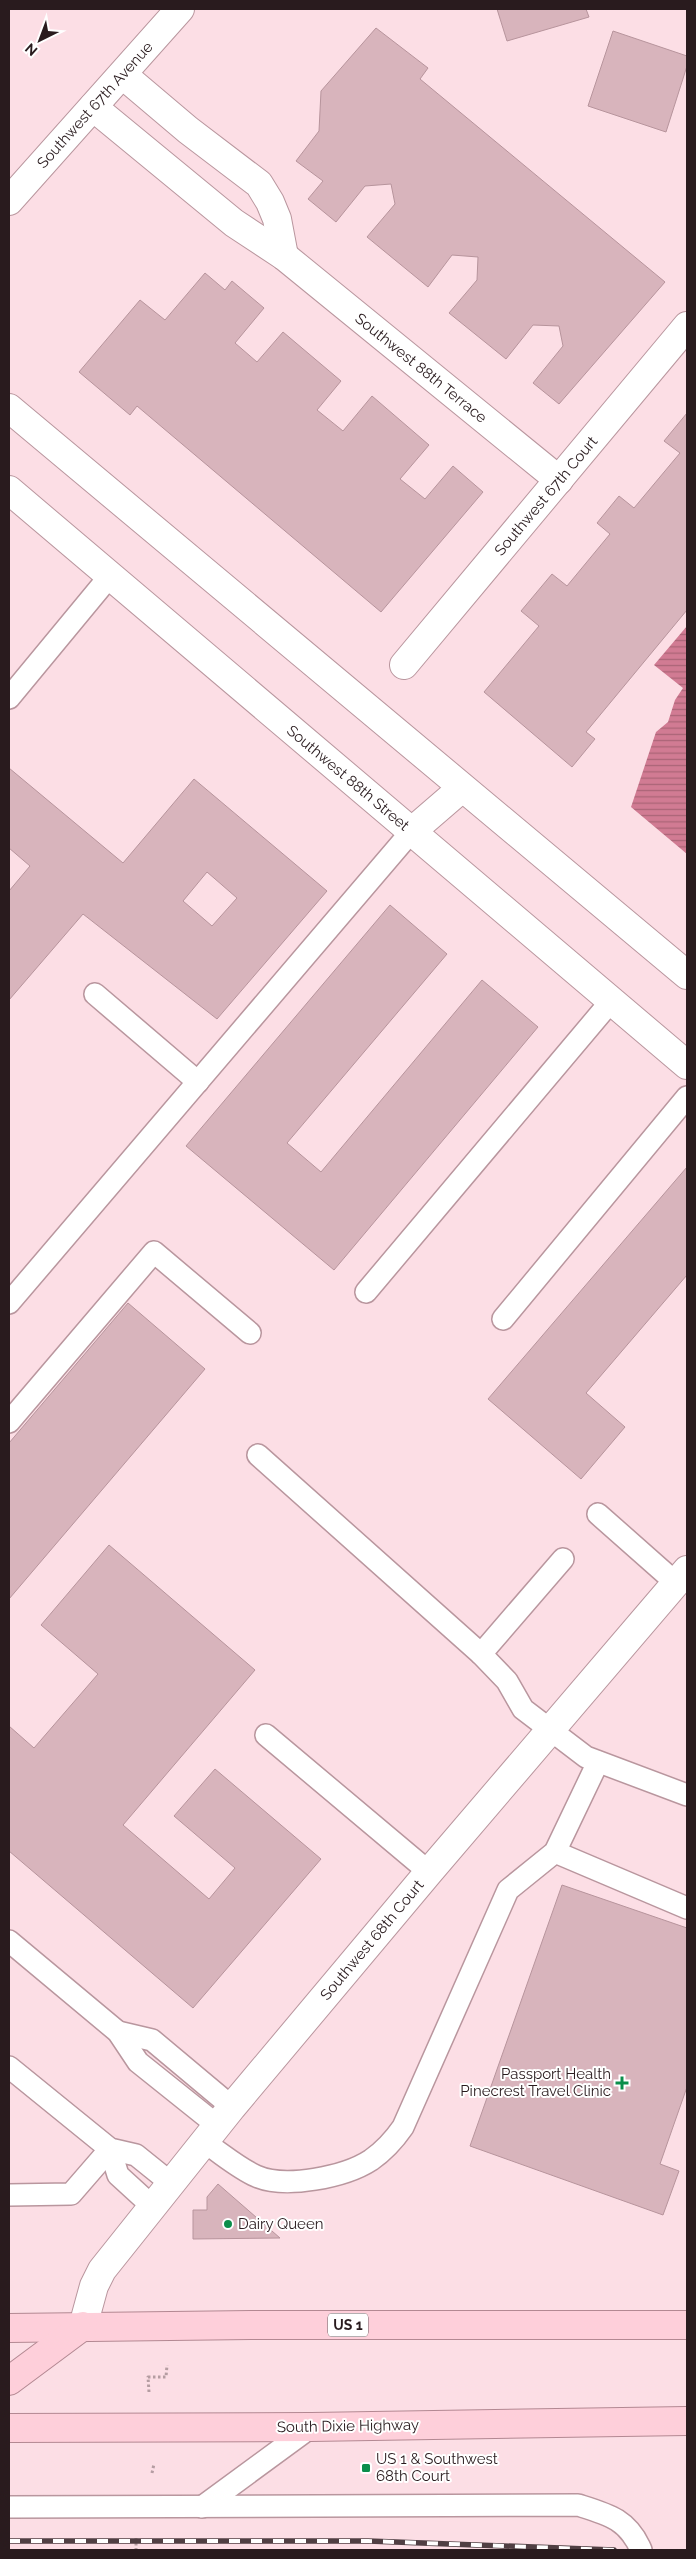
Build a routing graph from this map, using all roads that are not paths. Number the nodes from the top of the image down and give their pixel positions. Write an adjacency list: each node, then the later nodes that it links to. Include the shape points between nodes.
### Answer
1 (180, 9): 2 (street, Southwest 67th Avenue)
2 (123, 75): 3 (street, Southwest 67th Avenue); 5 (street, via 258,184 277,219)
3 (93, 107): 4 (street, Southwest 67th Avenue); 5 (street, Southwest 88th Terrace, via 234,223)
4 (9, 201)
5 (284, 256): 8 (street, Southwest 88th Terrace)
6 (687, 326): 8 (street, Southwest 67th Court)
7 (9, 408): 13 (street)
8 (559, 480): 11 (street, Southwest 67th Court)
9 (9, 490): 10 (street, Southwest 88th Street)
10 (109, 577): 12 (lane); 14 (street, Southwest 88th Street)
11 (404, 665)
12 (9, 698)
13 (462, 788): 14 (street); 15 (street)
14 (411, 832): 17 (street, Southwest 88th Street); 19 (lane)
15 (687, 975)
16 (95, 994): 19 (lane)
17 (612, 1000): 18 (street, Southwest 88th Street); 21 (lane)
18 (687, 1065)
19 (198, 1082): 22 (lane)
20 (687, 1098): 23 (lane)
21 (366, 1292)
22 (9, 1303)
23 (503, 1319)
24 (250, 1332): 25 (lane, via 154,1252)
25 (9, 1422)
26 (258, 1456): 30 (lane)
27 (598, 1514): 29 (lane)
28 (563, 1560): 30 (lane)
29 (681, 1577): 31 (street, Southwest 68th Court)
30 (481, 1654): 31 (lane, via 507,1681 523,1709)
31 (551, 1731): 33 (lane); 36 (street, Southwest 68th Court)
32 (266, 1735): 36 (lane)
33 (598, 1762): 34 (lane); 35 (lane)
34 (687, 1795)
35 (555, 1852): 37 (lane); 40 (lane, via 508,1890 404,2128 388,2147 354,2170 293,2182 273,2182 256,2176)
36 (429, 1872): 40 (street, Southwest 68th Court)
37 (687, 1908)
38 (9, 1941): 40 (lane, via 118,2032 138,2062)
39 (9, 2067): 41 (lane)
40 (218, 2125): 42 (street, Southwest 68th Court)
41 (110, 2149): 42 (lane, via 136,2155); 43 (lane, via 71,2194); 44 (lane, via 118,2175)
42 (172, 2184): 44 (street, Southwest 68th Court)
43 (9, 2195)
44 (153, 2207): 46 (street, Southwest 68th Court, via 102,2270)
45 (687, 2325): 46 (highway, US 1)
46 (83, 2326): 47 (highway, US 1); 48 (highway)
47 (9, 2328)
48 (9, 2381)
49 (687, 2421): 50 (highway, South Dixie Highway)
50 (311, 2427): 51 (highway, South Dixie Highway); 53 (lane)
51 (9, 2428)
52 (9, 2507): 53 (lane)
53 (202, 2507): 54 (lane, via 578,2505 614,2516 638,2542)
54 (641, 2550)

